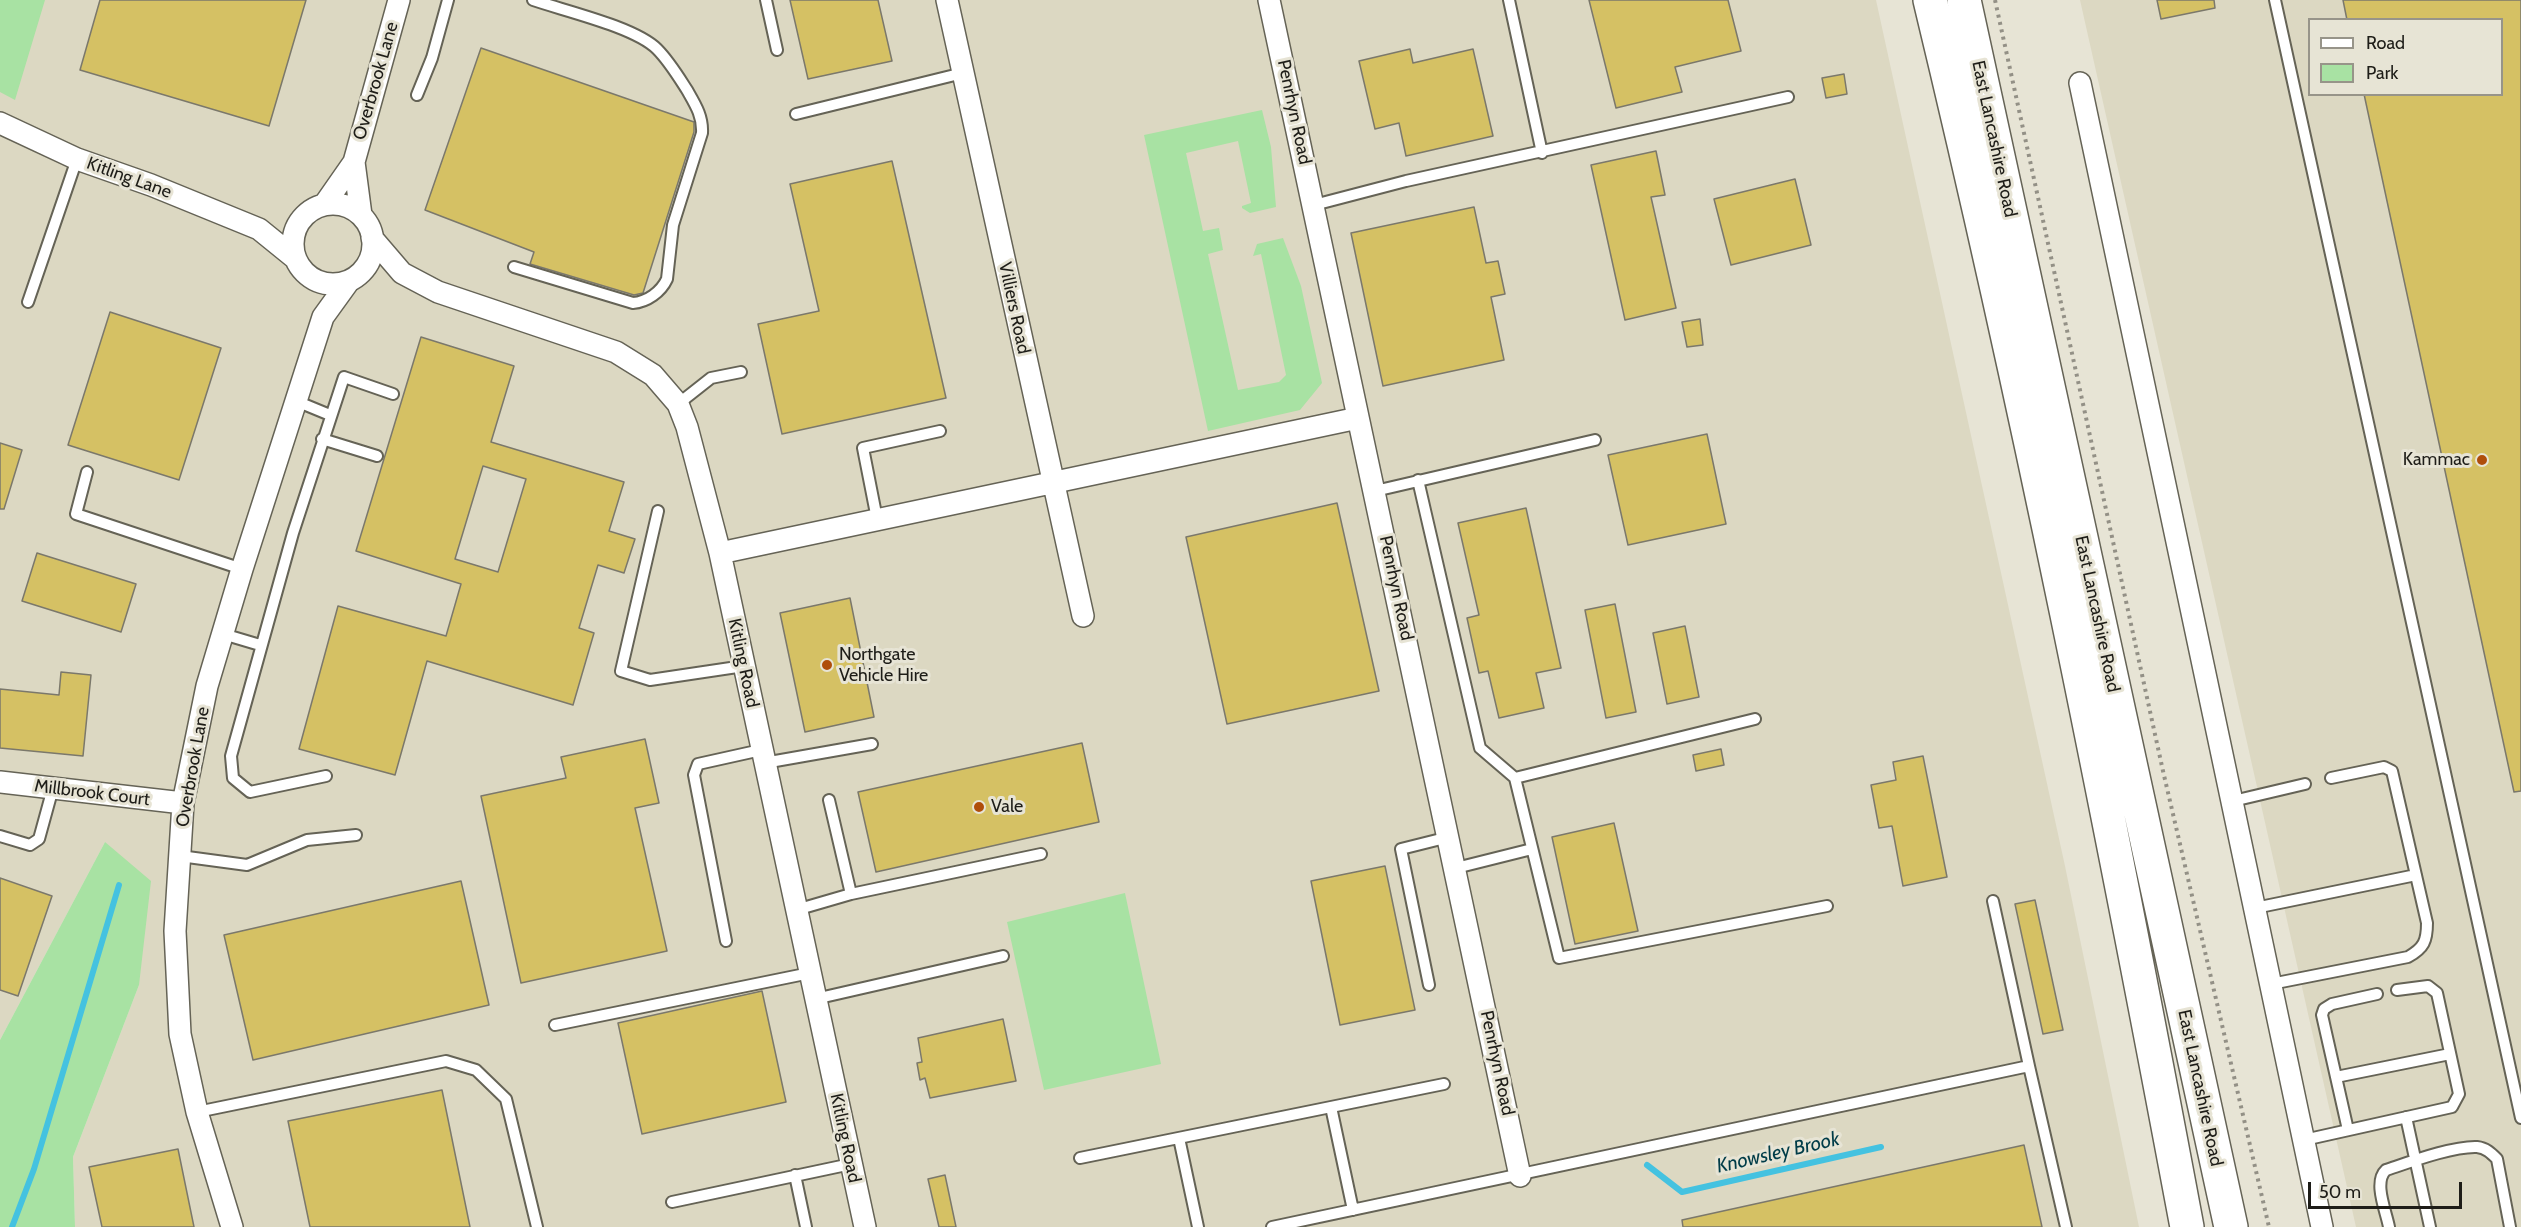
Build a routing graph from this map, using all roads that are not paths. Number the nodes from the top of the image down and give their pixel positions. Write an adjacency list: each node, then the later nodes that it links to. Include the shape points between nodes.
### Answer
1 (399, 0): 20 (street, Overbrook Lane)
2 (448, 0): 14 (lane)
3 (533, 0): 28 (lane, via 635,34 657,48 697,107 702,133 673,225 667,279 652,296 633,303)
4 (766, 0): 11 (lane)
5 (947, 0): 12 (street, Villiers Road)
6 (1269, 0): 22 (street, Penrhyn Road)
7 (1509, 0): 18 (lane)
8 (1930, 0): 115 (highway, East Lancashire Road, via 2092,732)
9 (1964, 0): 116 (highway, East Lancashire Road)
10 (2275, 0): 96 (lane)
11 (777, 50)
12 (963, 73): 16 (lane); 46 (street, Villiers Road)
13 (2080, 83): 66 (street)
14 (417, 95)
15 (1788, 97): 18 (lane)
16 (796, 114)
17 (0, 123): 19 (street, Kitling Lane)
18 (1542, 153): 22 (lane)
19 (77, 159): 25 (street, Kitling Lane); 32 (lane)
20 (354, 162): 21 (street, Overbrook Lane); 23 (street, Overbrook Lane)
21 (324, 205): 23 (street, via 337,204); 24 (street)
22 (1314, 205): 39 (street, Penrhyn Road)
23 (361, 215): 26 (street)
24 (300, 221): 25 (street); 27 (street, via 294,232)
25 (259, 229): 27 (street, Kitling Lane)
26 (372, 238): 29 (street, Kitling Road); 30 (street, via 368,263)
27 (296, 259): 31 (street)
28 (514, 267)
29 (402, 273): 30 (street, Kitling Road); 37 (street, Kitling Road, via 438,292 616,352 653,375)
30 (355, 277): 31 (street, via 330,284); 33 (street, Overbrook Lane)
31 (311, 278): 33 (street)
32 (28, 302)
33 (323, 317): 36 (street, Overbrook Lane)
34 (741, 372): 37 (lane, via 711,378)
35 (393, 394): 38 (lane, via 344,377)
36 (296, 401): 38 (lane); 51 (street, Overbrook Lane)
37 (678, 404): 50 (street, Kitling Road)
38 (330, 415): 41 (lane)
39 (1358, 418): 46 (street); 47 (street, Penrhyn Road)
40 (940, 431): 49 (lane, via 863,448)
41 (322, 440): 43 (lane); 54 (lane)
42 (1595, 440): 45 (lane)
43 (377, 456)
44 (87, 472): 51 (lane, via 76,514)
45 (1418, 480): 47 (lane); 60 (lane, via 1480,748)
46 (1053, 483): 49 (street); 52 (street, Villiers Road)
47 (1375, 491): 70 (street, Penrhyn Road)
48 (658, 511): 55 (lane, via 621,671 650,680)
49 (878, 519): 50 (street)
50 (720, 553): 55 (street, Kitling Road)
51 (242, 569): 53 (street, Overbrook Lane)
52 (1083, 616)
53 (223, 634): 54 (lane); 67 (street, Overbrook Lane, via 207,686)
54 (260, 645): 59 (lane, via 231,756 233,778 250,792)
55 (744, 666): 58 (street, Kitling Road)
56 (1755, 718): 60 (lane)
57 (872, 744): 58 (lane)
58 (762, 757): 80 (street, Kitling Road); 81 (lane, via 698,764 694,775)
59 (326, 776)
60 (1515, 778): 71 (lane)
61 (2331, 778): 75 (lane, via 2384,767 2392,771)
62 (0, 782): 64 (street, Millbrook Court)
63 (2305, 784): 66 (lane)
64 (53, 788): 67 (street, Millbrook Court); 69 (lane, via 39,839 30,845)
65 (829, 800): 76 (lane)
66 (2233, 801): 79 (street)
67 (183, 803): 73 (street, Overbrook Lane)
68 (356, 835): 73 (lane, via 306,840 247,865)
69 (0, 836)
70 (1449, 837): 74 (street, Penrhyn Road); 85 (lane, via 1401,849)
71 (1532, 849): 74 (lane); 78 (lane, via 1559,958)
72 (1041, 854): 76 (lane)
73 (180, 856): 95 (street, Overbrook Lane, via 175,931 180,1034)
74 (1456, 868): 105 (street, Penrhyn Road)
75 (2416, 875): 79 (lane); 84 (lane, via 2427,923 2427,940 2421,950 2408,957)
76 (851, 894): 80 (lane)
77 (1993, 902): 91 (lane)
78 (1827, 906)
79 (2255, 908): 84 (street)
80 (796, 910): 83 (street, Kitling Road)
81 (726, 941)
82 (1003, 956): 88 (lane)
83 (810, 973): 88 (street, Kitling Road); 89 (lane)
84 (2271, 984): 100 (street)
85 (1429, 985)
86 (2397, 990): 90 (lane, via 2427,986 2437,993)
87 (2378, 994): 92 (lane, via 2324,1009 2322,1015)
88 (815, 999): 103 (street, Kitling Road)
89 (555, 1025)
90 (2450, 1054): 92 (lane); 97 (lane, via 2459,1094 2457,1102 2452,1107)
91 (2030, 1066): 105 (lane); 114 (lane)
92 (2336, 1077): 98 (lane)
93 (1444, 1084): 94 (lane)
94 (1330, 1107): 99 (lane); 107 (lane)
95 (196, 1112): 108 (street, Overbrook Lane); 109 (lane, via 446,1061 476,1070 506,1099)
96 (2520, 1113)
97 (2406, 1117): 98 (lane); 102 (lane)
98 (2348, 1130): 100 (lane)
99 (1179, 1138): 101 (lane); 112 (lane)
100 (2304, 1140): 117 (street)
101 (1080, 1158)
102 (2415, 1160): 118 (lane, via 2382,1174 2380,1183); 119 (lane); 120 (lane, via 2477,1147 2489,1151 2496,1159)
103 (851, 1164): 104 (lane); 111 (street, Kitling Road)
104 (795, 1175): 106 (lane); 110 (lane)
105 (1520, 1176): 107 (lane)
106 (672, 1202)
107 (1353, 1210): 113 (lane)
108 (232, 1227)
109 (537, 1227)
110 (806, 1227)
111 (865, 1227)
112 (1198, 1227)
113 (1272, 1227)
114 (2066, 1227)
115 (2187, 1227)
116 (2231, 1227)
117 (2322, 1227)
118 (2389, 1227)
119 (2430, 1227)
120 (2510, 1227)

